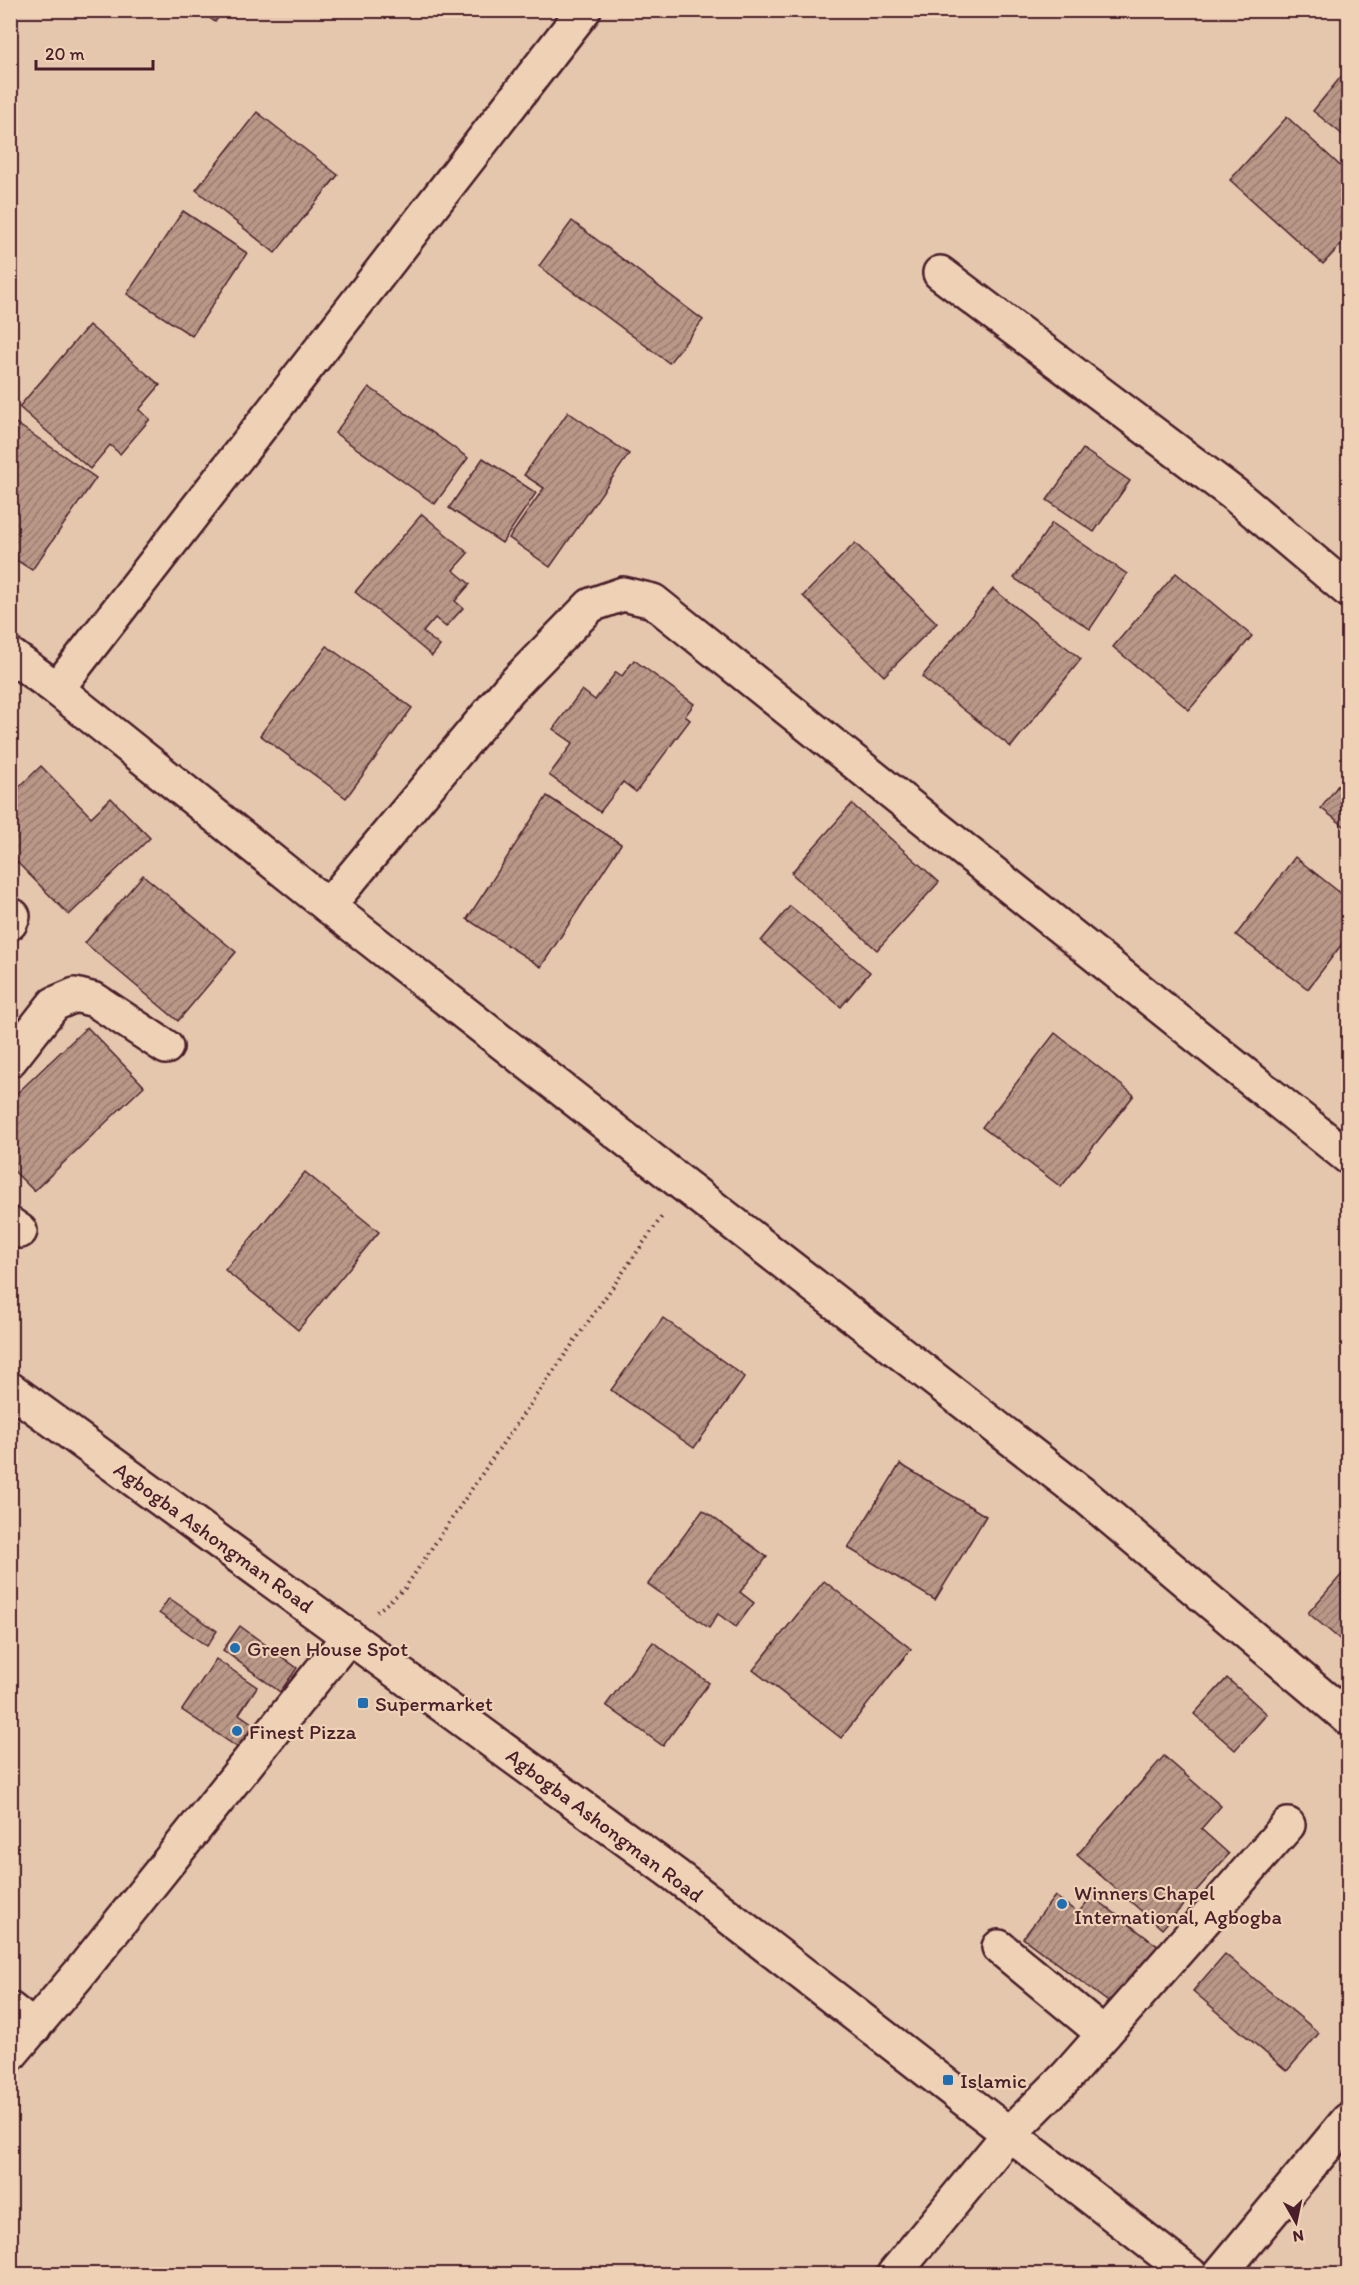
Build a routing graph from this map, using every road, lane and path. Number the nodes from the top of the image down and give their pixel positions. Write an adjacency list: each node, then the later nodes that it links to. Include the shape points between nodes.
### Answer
1 (584, 10): 5 (street)
2 (940, 273): 3 (street, via 1235,495)
3 (1348, 590)
4 (10, 655): 5 (street)
5 (57, 689): 6 (street)
6 (328, 906): 9 (street, via 509,689 591,605 623,594 653,601); 10 (street)
7 (166, 1047): 8 (street, via 95,1000 75,995 54,1004)
8 (10, 1060)
9 (1348, 1156)
10 (684, 1185): 12 (path, via 405,1588); 13 (street, via 1085,1496)
11 (10, 1389): 12 (street, Agbogba Ashongman Road)
12 (349, 1636): 16 (street); 20 (street, Agbogba Ashongman Road, via 675,1875)
13 (1348, 1718)
14 (1288, 1826): 17 (street)
15 (999, 1947): 17 (street)
16 (22, 2018): 18 (street)
17 (1104, 2034): 20 (street)
18 (10, 2055)
19 (1345, 2130): 23 (street)
20 (1009, 2134): 21 (street); 22 (street, Agbogba Ashongman Road)
21 (894, 2274)
22 (1190, 2274)
23 (1220, 2274)

